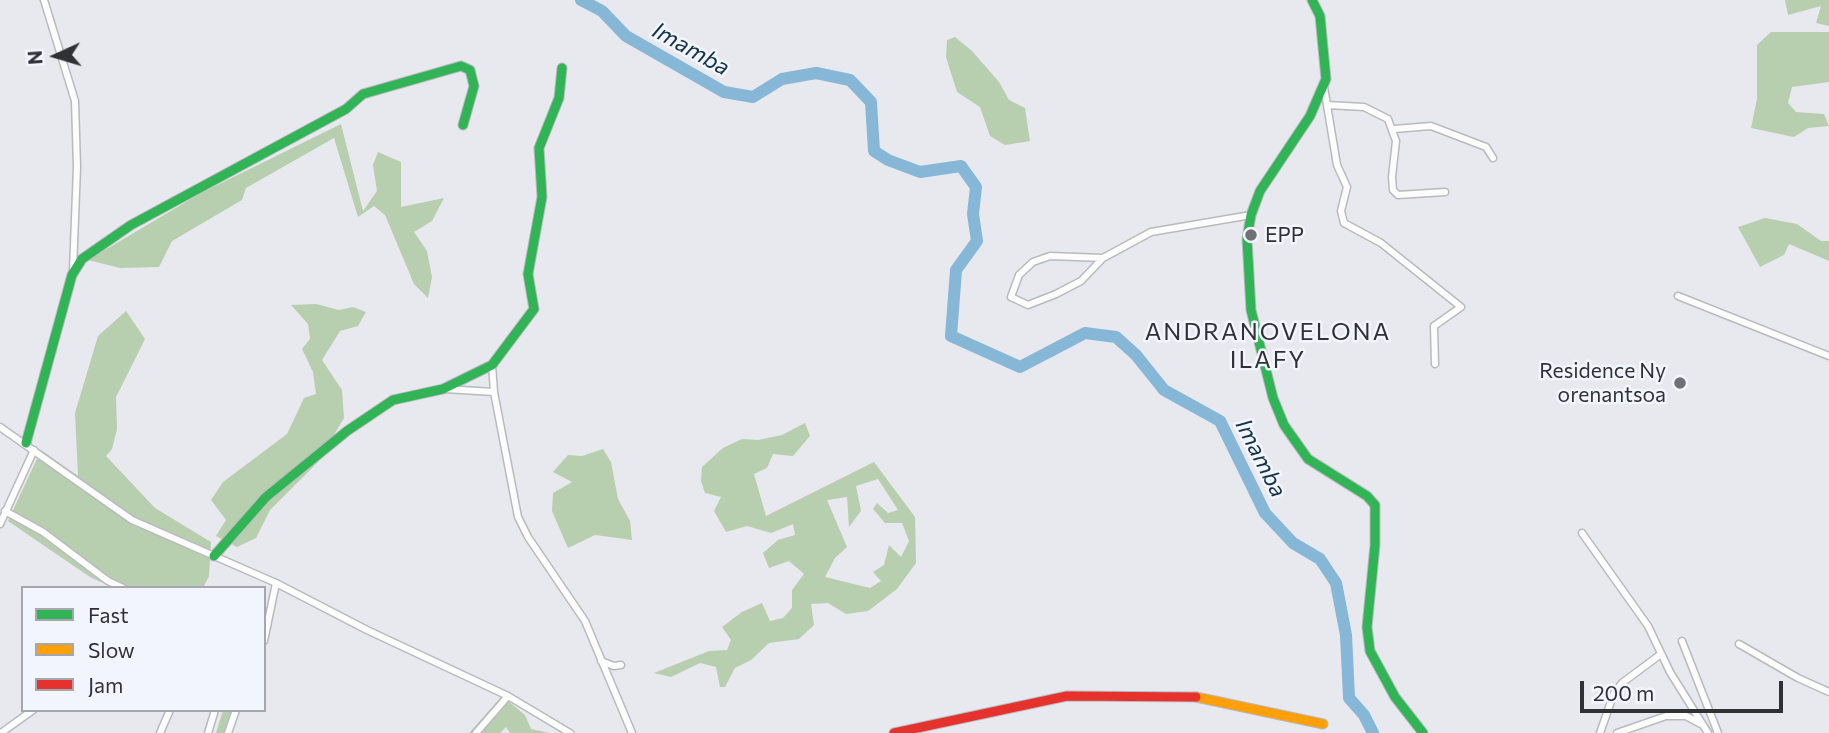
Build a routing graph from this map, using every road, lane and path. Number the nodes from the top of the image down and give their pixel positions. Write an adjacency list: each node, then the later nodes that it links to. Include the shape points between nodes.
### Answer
1 (44, 0): 12 (street, via 75,101)
2 (1312, 0): 4 (street, via 1320,16)
3 (562, 68): 16 (street, via 559,98 540,148 542,198 527,274 534,309)
4 (1323, 85): 5 (street); 10 (street, via 1310,116 1260,191)
5 (1327, 105): 7 (street, via 1364,107 1388,119); 15 (street, via 1337,165 1347,187 1341,211 1344,223 1381,243 1461,307 1434,326)
6 (463, 125): 12 (street, via 474,86 470,70 461,66 363,94 346,110 131,225 82,259)
7 (1394, 129): 8 (street, via 1432,126 1486,147); 9 (street, via 1393,190 1398,195)
8 (1493, 158)
9 (1445, 192)
10 (1251, 215): 11 (street, via 1151,232); 50 (street, via 1247,239 1251,310 1273,398 1284,425 1308,458 1375,505 1367,627 1370,651 1395,697)
11 (1103, 258): 11 (street, via 1051,256 1033,262 1019,275 1012,297 1028,305 1056,294 1081,281)
12 (72, 275): 20 (street)
13 (1678, 296): 14 (street)
14 (1829, 356)
15 (1435, 364)
16 (492, 365): 17 (street); 18 (street)
17 (443, 389): 18 (street); 25 (street, via 393,400 347,431 266,496)
18 (494, 392): 32 (street, via 518,517 585,621)
19 (0, 427): 20 (street)
20 (26, 443): 21 (street)
21 (34, 450): 22 (street); 25 (street, via 132,520)
22 (5, 511): 23 (street); 27 (street)
23 (0, 524)
24 (1581, 533): 31 (street, via 1648,626)
25 (214, 556): 26 (street)
26 (276, 583): 28 (street); 35 (street)
27 (119, 586)
28 (266, 631)
29 (1682, 641): 54 (street)
30 (1739, 644): 34 (street)
31 (1661, 654): 41 (street); 51 (street, via 1614,693)
32 (601, 661): 33 (street); 48 (street)
33 (621, 664)
34 (1829, 692)
35 (508, 695): 46 (street); 47 (street)
36 (30, 712): 42 (street)
37 (169, 712): 43 (street)
38 (214, 712): 44 (street)
39 (235, 712): 45 (street)
40 (1323, 724): 49 (street, via 1202,697 1067,696)
41 (1703, 725): 52 (street, via 1686,716 1666,716); 53 (street)
42 (1, 733)
43 (160, 733)
44 (208, 733)
45 (228, 733)
46 (475, 733)
47 (570, 733)
48 (632, 733)
49 (894, 733)
50 (1423, 733)
51 (1600, 733)
52 (1617, 733)
53 (1708, 733)
54 (1718, 733)

